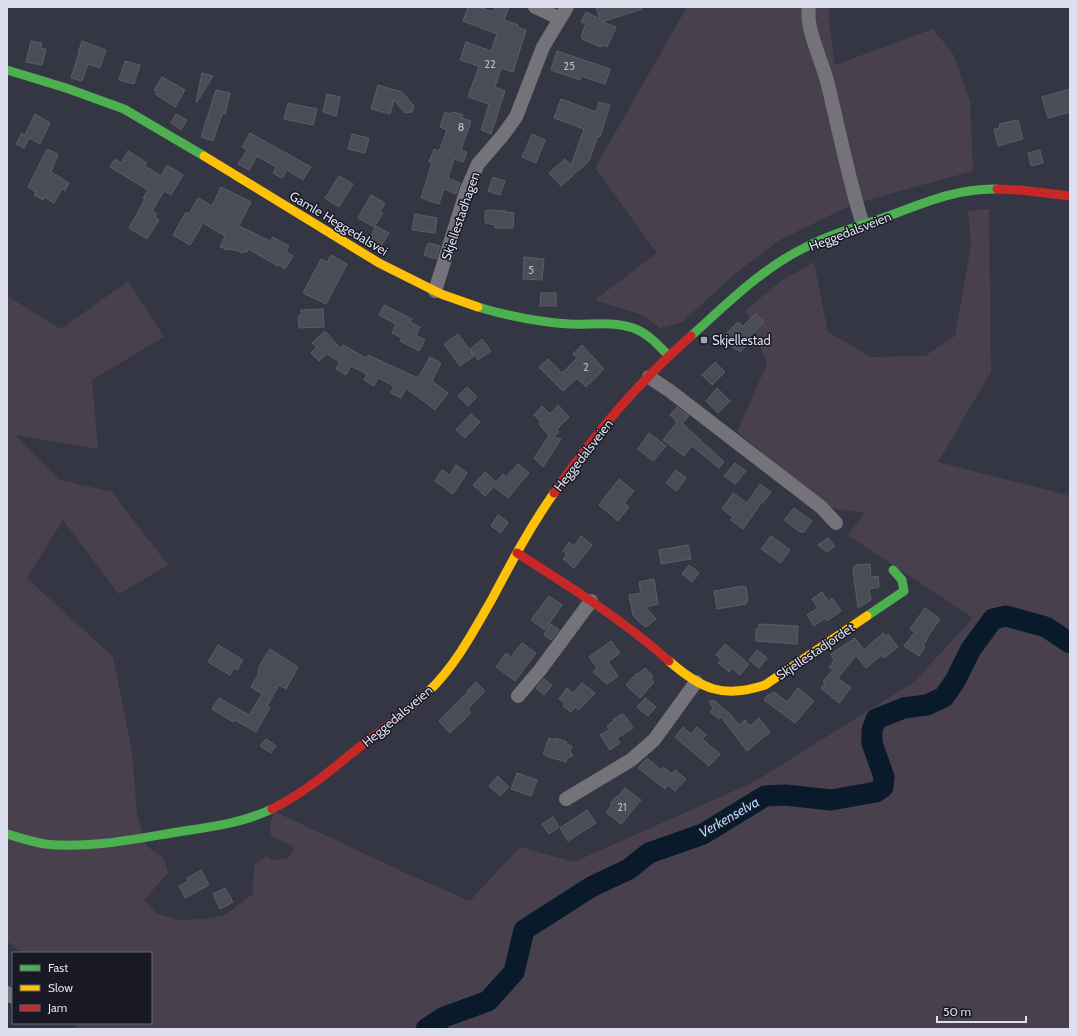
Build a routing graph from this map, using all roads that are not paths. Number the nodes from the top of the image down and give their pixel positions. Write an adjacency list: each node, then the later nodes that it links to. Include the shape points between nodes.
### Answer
1 (536, 7): 3 (street, Skjellestadhagen)
2 (809, 7): 6 (street, via 813,37 827,79)
3 (563, 12): 7 (street, Skjellestadhagen, via 543,47 516,117 478,164 467,189)
4 (7, 70): 7 (main road, Gamle Heggedalsvei, via 124,109 370,258)
5 (1070, 196): 6 (main road, Heggedalsveien, via 1014,188 967,191 938,198)
6 (863, 225): 8 (main road, Heggedalsveien, via 833,234 797,251 771,268 744,288)
7 (435, 292): 8 (main road, Gamle Heggedalsvei, via 501,314 532,320 631,327 651,338)
8 (669, 356): 9 (main road, Heggedalsveien)
9 (648, 377): 10 (street, via 670,391 821,507); 11 (main road, Heggedalsveien, via 590,444 556,490)
10 (836, 523)
11 (518, 553): 13 (main road, Skjellestadjordet); 17 (main road, Heggedalsveien, via 472,636 440,680 383,730 314,784 285,802 229,823 130,840 72,844 33,842)
12 (893, 570): 14 (main road, Skjellestadjordet, via 902,580 904,591 764,686 736,693)
13 (591, 601): 14 (main road, Skjellestadjordet); 15 (street)
14 (696, 682): 16 (street, via 654,740 631,760)
15 (518, 696)
16 (566, 799)
17 (7, 834)

